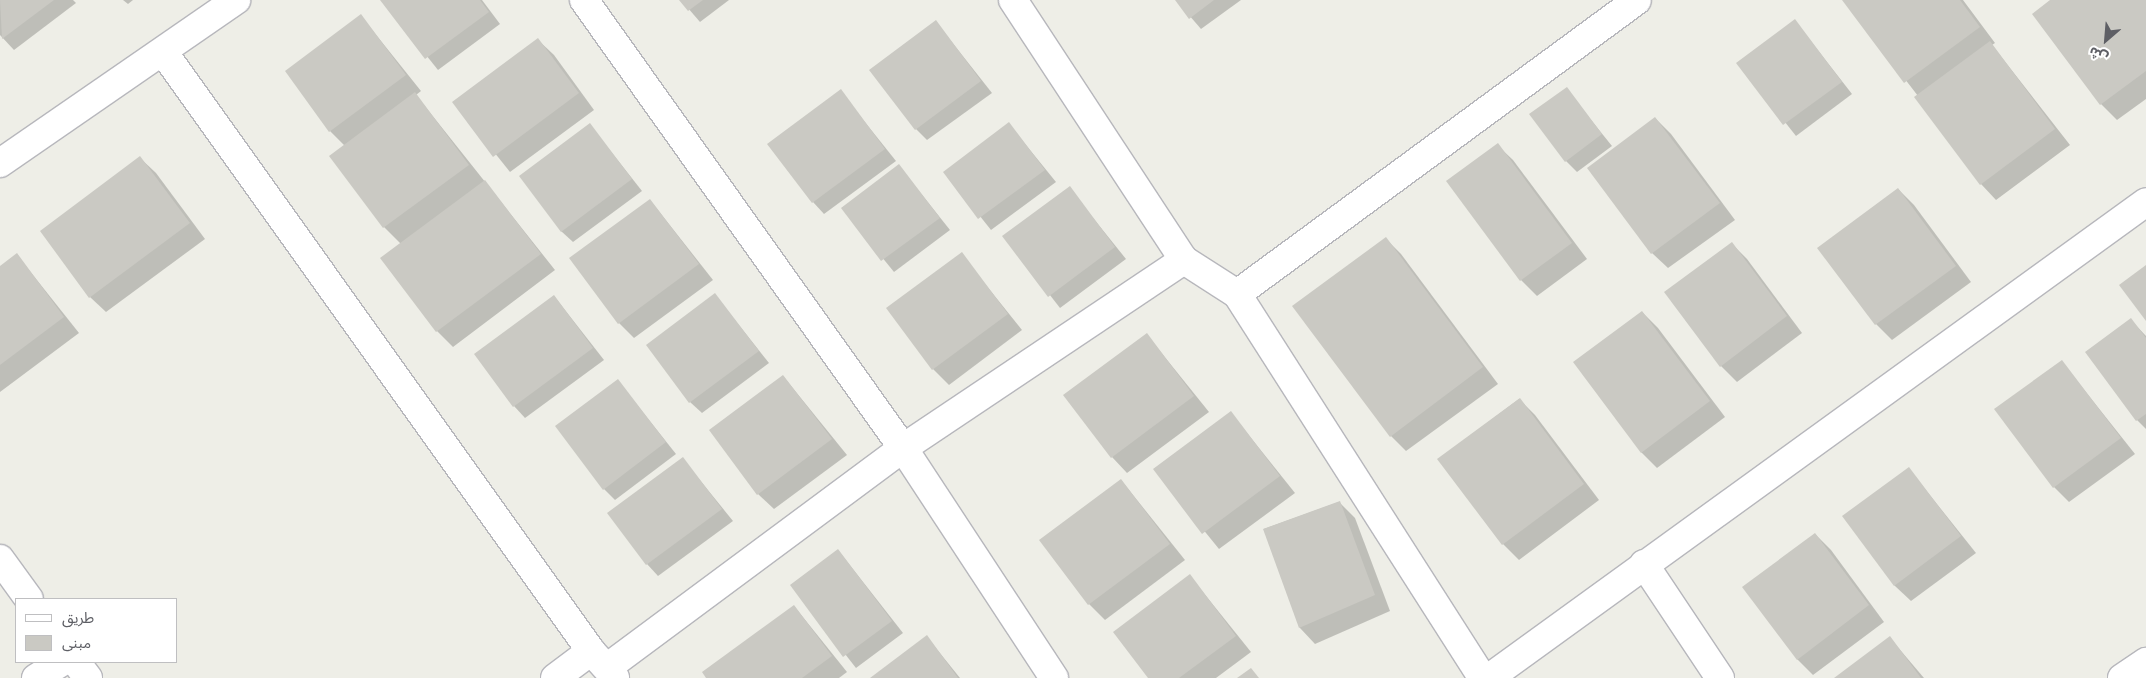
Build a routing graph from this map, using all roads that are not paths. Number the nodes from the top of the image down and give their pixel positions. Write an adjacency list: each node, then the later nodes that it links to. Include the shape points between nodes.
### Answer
1 (236, 0): 5 (street)
2 (584, 0): 10 (street)
3 (1013, 0): 8 (street)
4 (1637, 0): 9 (street)
5 (164, 53): 6 (street); 17 (street)
6 (0, 163)
7 (2146, 202): 12 (street)
8 (1184, 260): 9 (street); 10 (street)
9 (1237, 294): 22 (street)
10 (903, 448): 17 (street); 21 (street)
11 (0, 559): 13 (street)
12 (1644, 564): 23 (street); 24 (street)
13 (28, 598)
14 (2146, 662): 25 (street)
15 (60, 663): 18 (street)
16 (77, 663): 19 (street)
17 (605, 665): 20 (street)
18 (36, 678)
19 (88, 678)
20 (555, 678)
21 (1054, 678)
22 (1483, 678)
23 (1489, 678)
24 (1720, 678)
25 (2122, 678)

